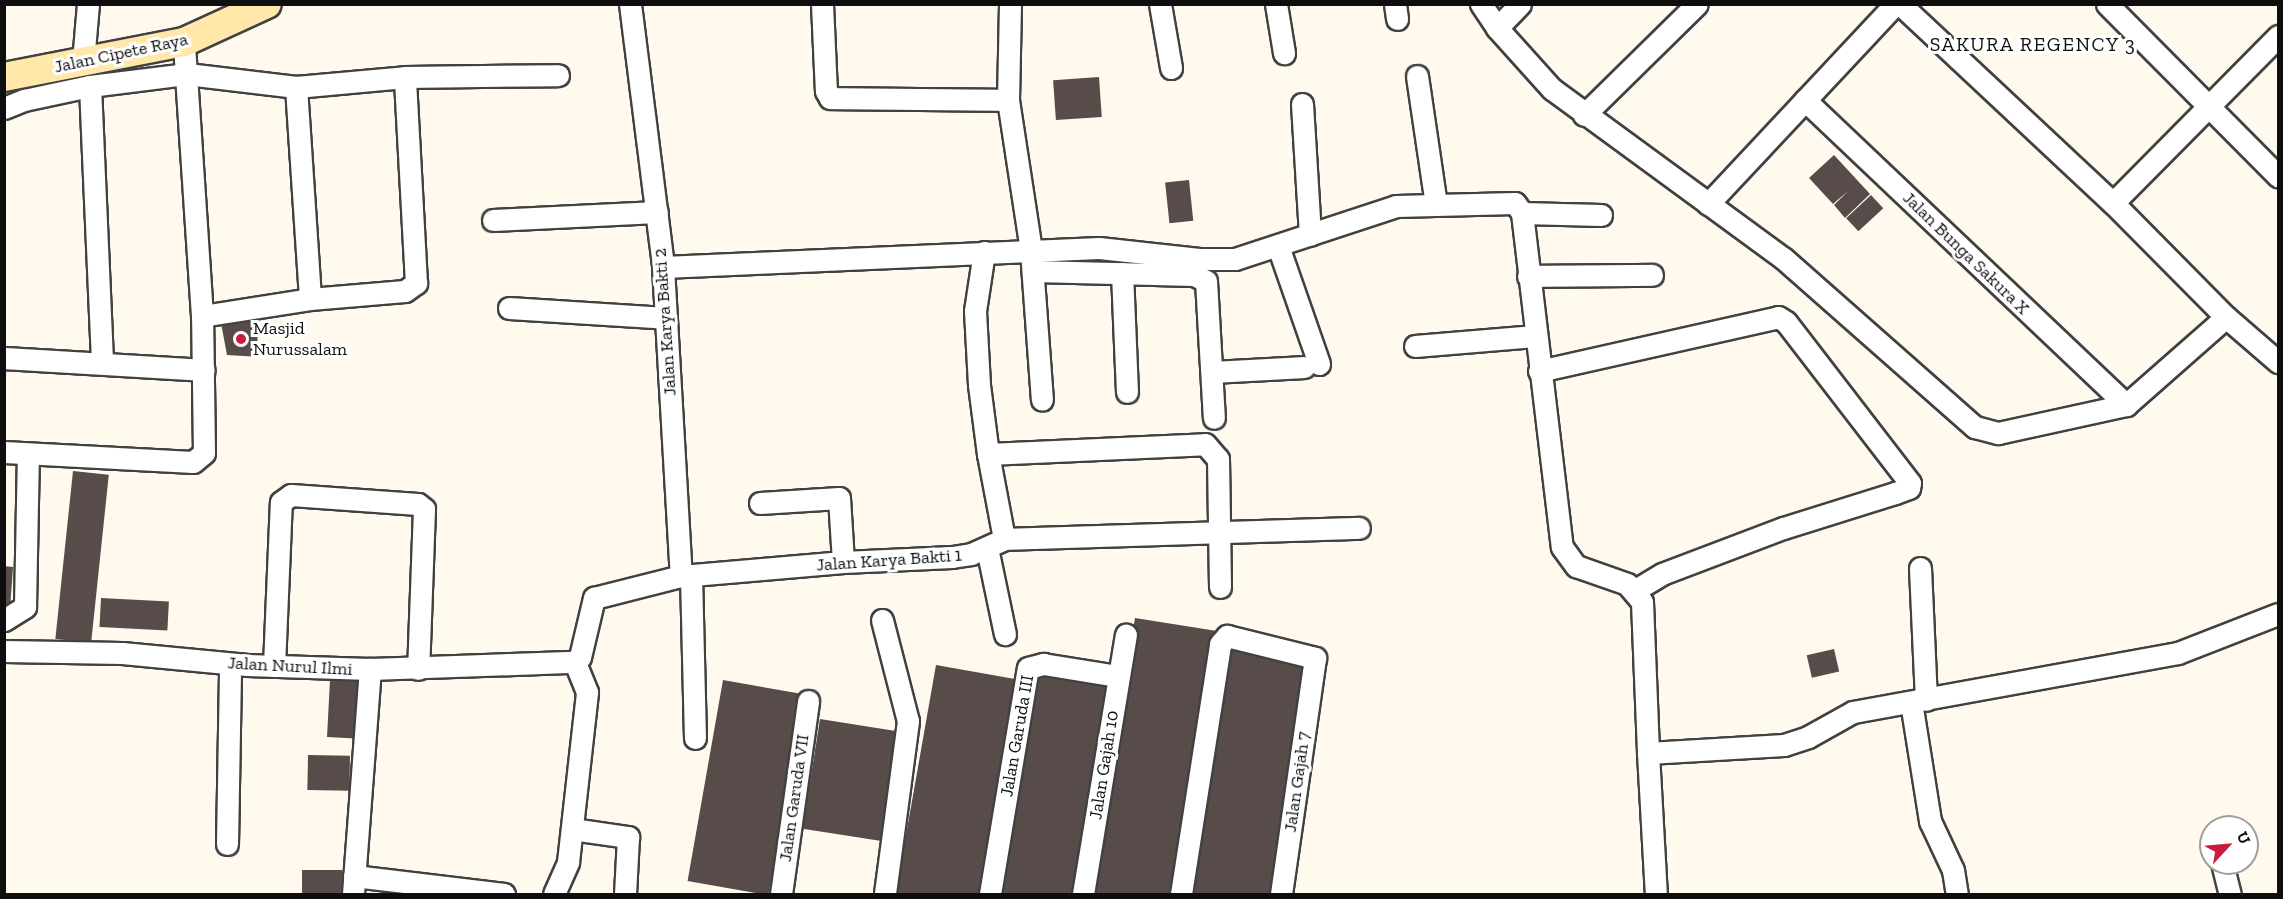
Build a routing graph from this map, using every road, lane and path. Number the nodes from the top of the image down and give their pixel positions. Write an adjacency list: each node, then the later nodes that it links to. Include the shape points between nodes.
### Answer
1 (88, 4): 18 (street)
2 (267, 4): 15 (main road, Jalan Cipete Raya)
3 (630, 4): 35 (street, Jalan Karya Bakti 2)
4 (822, 4): 25 (street, via 826,90 830,98)
5 (1010, 4): 25 (street)
6 (1160, 4): 17 (street)
7 (1275, 4): 16 (street)
8 (1481, 4): 13 (street)
9 (1520, 4): 13 (street)
10 (1697, 4): 30 (street)
11 (1897, 4): 26 (street); 32 (street)
12 (2107, 4): 28 (street)
13 (1497, 28): 30 (street, via 1552,89)
14 (2278, 36): 28 (street)
15 (184, 42): 18 (main road, Jalan Cipete Raya); 19 (street)
16 (1284, 53)
17 (1171, 68)
18 (87, 74): 19 (street); 22 (main road, Jalan Cipete Raya); 29 (street); 56 (street)
19 (187, 74): 24 (street); 49 (street)
20 (558, 75): 23 (street)
21 (1417, 76): 34 (street)
22 (4, 77)
23 (405, 77): 24 (street); 47 (street, via 416,283 405,291)
24 (296, 87): 47 (street)
25 (1008, 100): 42 (street)
26 (1805, 100): 33 (street); 62 (street, Jalan Bunga Sakura X)
27 (1302, 104): 39 (street)
28 (2209, 106): 31 (street); 32 (street)
29 (4, 108)
30 (1584, 115): 33 (street)
31 (2278, 176)
32 (2113, 203): 50 (street)
33 (1708, 204): 62 (street, via 1784,258 1975,427 1998,433)
34 (1436, 205): 36 (street, via 1511,202); 39 (street, via 1396,206)
35 (657, 212): 38 (street); 43 (street, Jalan Karya Bakti 2)
36 (1522, 213): 37 (street); 46 (street)
37 (1601, 214)
38 (492, 220)
39 (1310, 235): 40 (street)
40 (1278, 246): 42 (street, via 1217,260 1099,248); 59 (street, via 1312,365)
41 (984, 252): 42 (street); 43 (street); 65 (street, via 975,311)
42 (1032, 261): 44 (street); 61 (street)
43 (663, 267): 51 (street, Jalan Karya Bakti 2)
44 (1122, 273): 59 (street, via 1194,275 1206,281); 60 (street)
45 (1652, 275): 46 (street)
46 (1528, 276): 52 (street)
47 (310, 299): 49 (street)
48 (509, 308): 51 (street)
49 (202, 316): 57 (street)
50 (2226, 317): 55 (street); 62 (street)
51 (666, 318): 73 (street, Jalan Karya Bakti 2)
52 (1535, 336): 53 (street); 58 (street)
53 (1415, 346)
54 (4, 358): 56 (street)
55 (2278, 362)
56 (102, 363): 57 (street)
57 (204, 370): 66 (street, via 206,448 197,460)
58 (1539, 371): 75 (street, via 1562,547 1576,566 1615,578); 75 (street, via 1778,317 1786,322 1910,483 1902,491 1783,528 1662,574)
59 (1213, 372): 63 (street)
60 (1128, 392)
61 (1041, 400)
62 (2126, 405)
63 (1214, 418)
64 (4, 452): 66 (street)
65 (988, 454): 69 (street, via 1205,444 1218,459); 70 (street)
66 (28, 455): 77 (street, via 25,606)
67 (760, 503): 71 (street, via 839,498)
68 (1359, 528): 69 (street, Jalan Karya Bakti 1)
69 (1219, 530): 70 (street, Jalan Karya Bakti 1); 74 (street)
70 (995, 544): 71 (street, Jalan Karya Bakti 1, via 952,557); 79 (street)
71 (843, 562): 73 (street, Jalan Karya Bakti 1)
72 (1920, 568): 89 (street)
73 (686, 576): 82 (street, Jalan Karya Bakti 1, via 594,598 580,657); 90 (street, Jalan Karya Bakti 2)
74 (1220, 587)
75 (1635, 590): 91 (street, via 1642,602 1645,629 1643,687)
76 (2278, 614): 89 (street, via 2178,653)
77 (4, 620)
78 (882, 620): 100 (street, via 908,721)
79 (1005, 634)
80 (1126, 635): 87 (street, Jalan Gajah 10)
81 (4, 651): 83 (street, Jalan Nurul Ilmi, via 122,653)
82 (575, 662): 86 (street, Jalan Nurul Ilmi); 92 (street, via 587,686)
83 (230, 664): 84 (street, Jalan Nurul Ilmi); 93 (street)
84 (274, 666): 85 (street, Jalan Nurul Ilmi); 86 (street, via 282,502 291,495 418,504 424,509)
85 (370, 669): 86 (street, Jalan Nurul Ilmi); 95 (street)
86 (418, 669)
87 (1118, 676): 101 (street, Jalan Garuda III, via 1038,663 1028,668); 102 (street, Jalan Gajah 10)
88 (808, 701): 99 (street, Jalan Garuda VII)
89 (1918, 701): 91 (street, via 1853,712 1784,745); 106 (street, via 1930,821 1953,870)
90 (695, 738)
91 (1648, 753): 105 (street)
92 (572, 829): 97 (street, via 568,862); 98 (street, via 628,837)
93 (227, 844)
94 (2225, 875): 107 (street)
95 (354, 885): 96 (street)
96 (504, 894)
97 (554, 894)
98 (625, 894)
99 (781, 894)
100 (885, 894)
101 (990, 894)
102 (1083, 894)
103 (1181, 894): 104 (street, Jalan Gajah 7, via 1221,640 1236,636 1312,655 1314,669)
104 (1281, 894)
105 (1656, 894)
106 (1957, 894)
107 (2230, 894)

